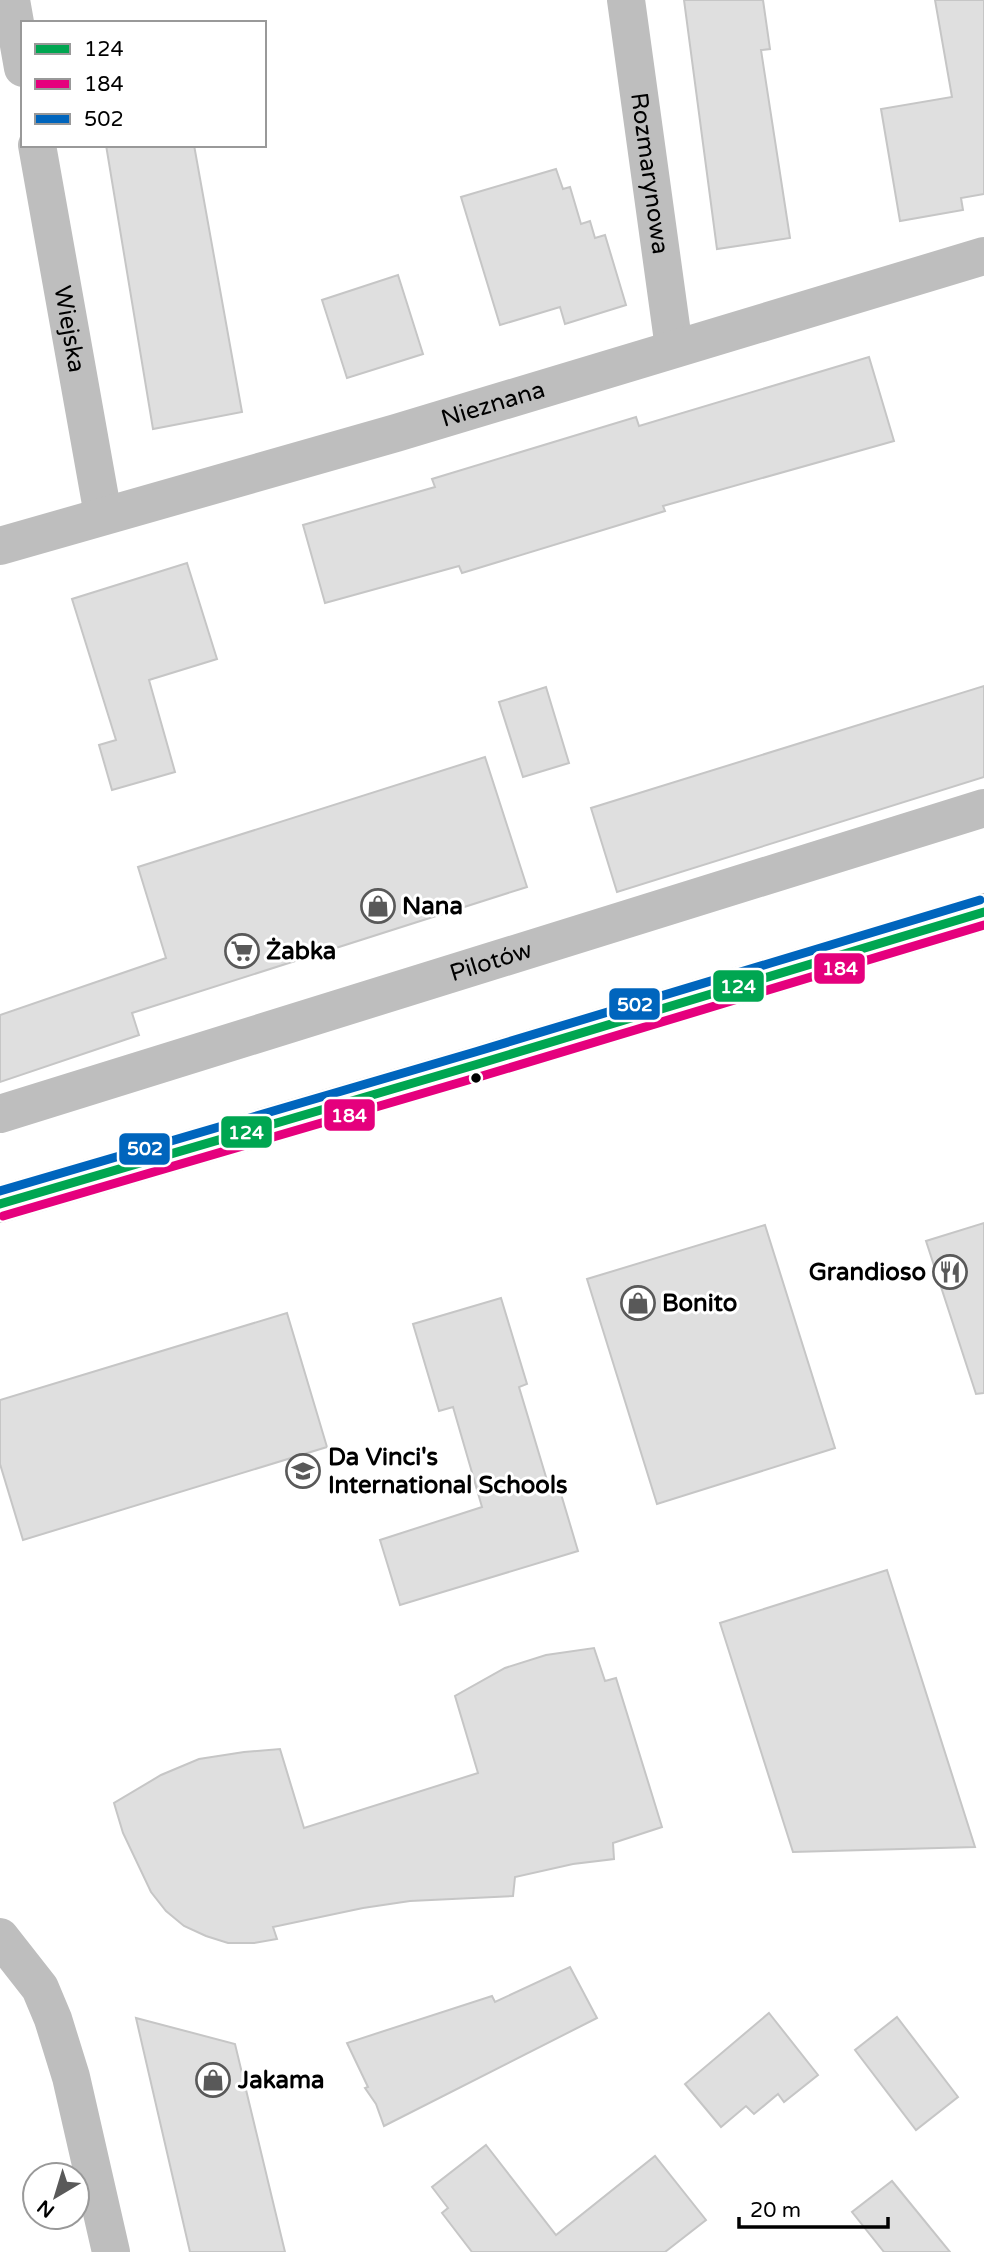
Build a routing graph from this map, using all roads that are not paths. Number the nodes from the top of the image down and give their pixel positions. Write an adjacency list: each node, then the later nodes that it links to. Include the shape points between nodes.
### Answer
1 (10, 0): 3 (street)
2 (626, 0): 6 (street, Rozmarynowa)
3 (21, 58)
4 (37, 147): 7 (street, Wiejska)
5 (984, 256): 6 (street, Nieznana)
6 (674, 348): 7 (street, Nieznana, via 396,433)
7 (103, 515): 8 (street, Nieznana)
8 (0, 546)
9 (984, 808): 11 (street, Pilotów)
10 (984, 912): 12 (street)
11 (0, 1114)
12 (0, 1204)
13 (0, 1937): 14 (street, via 40,1988 53,2019 72,2077)
14 (111, 2252)

